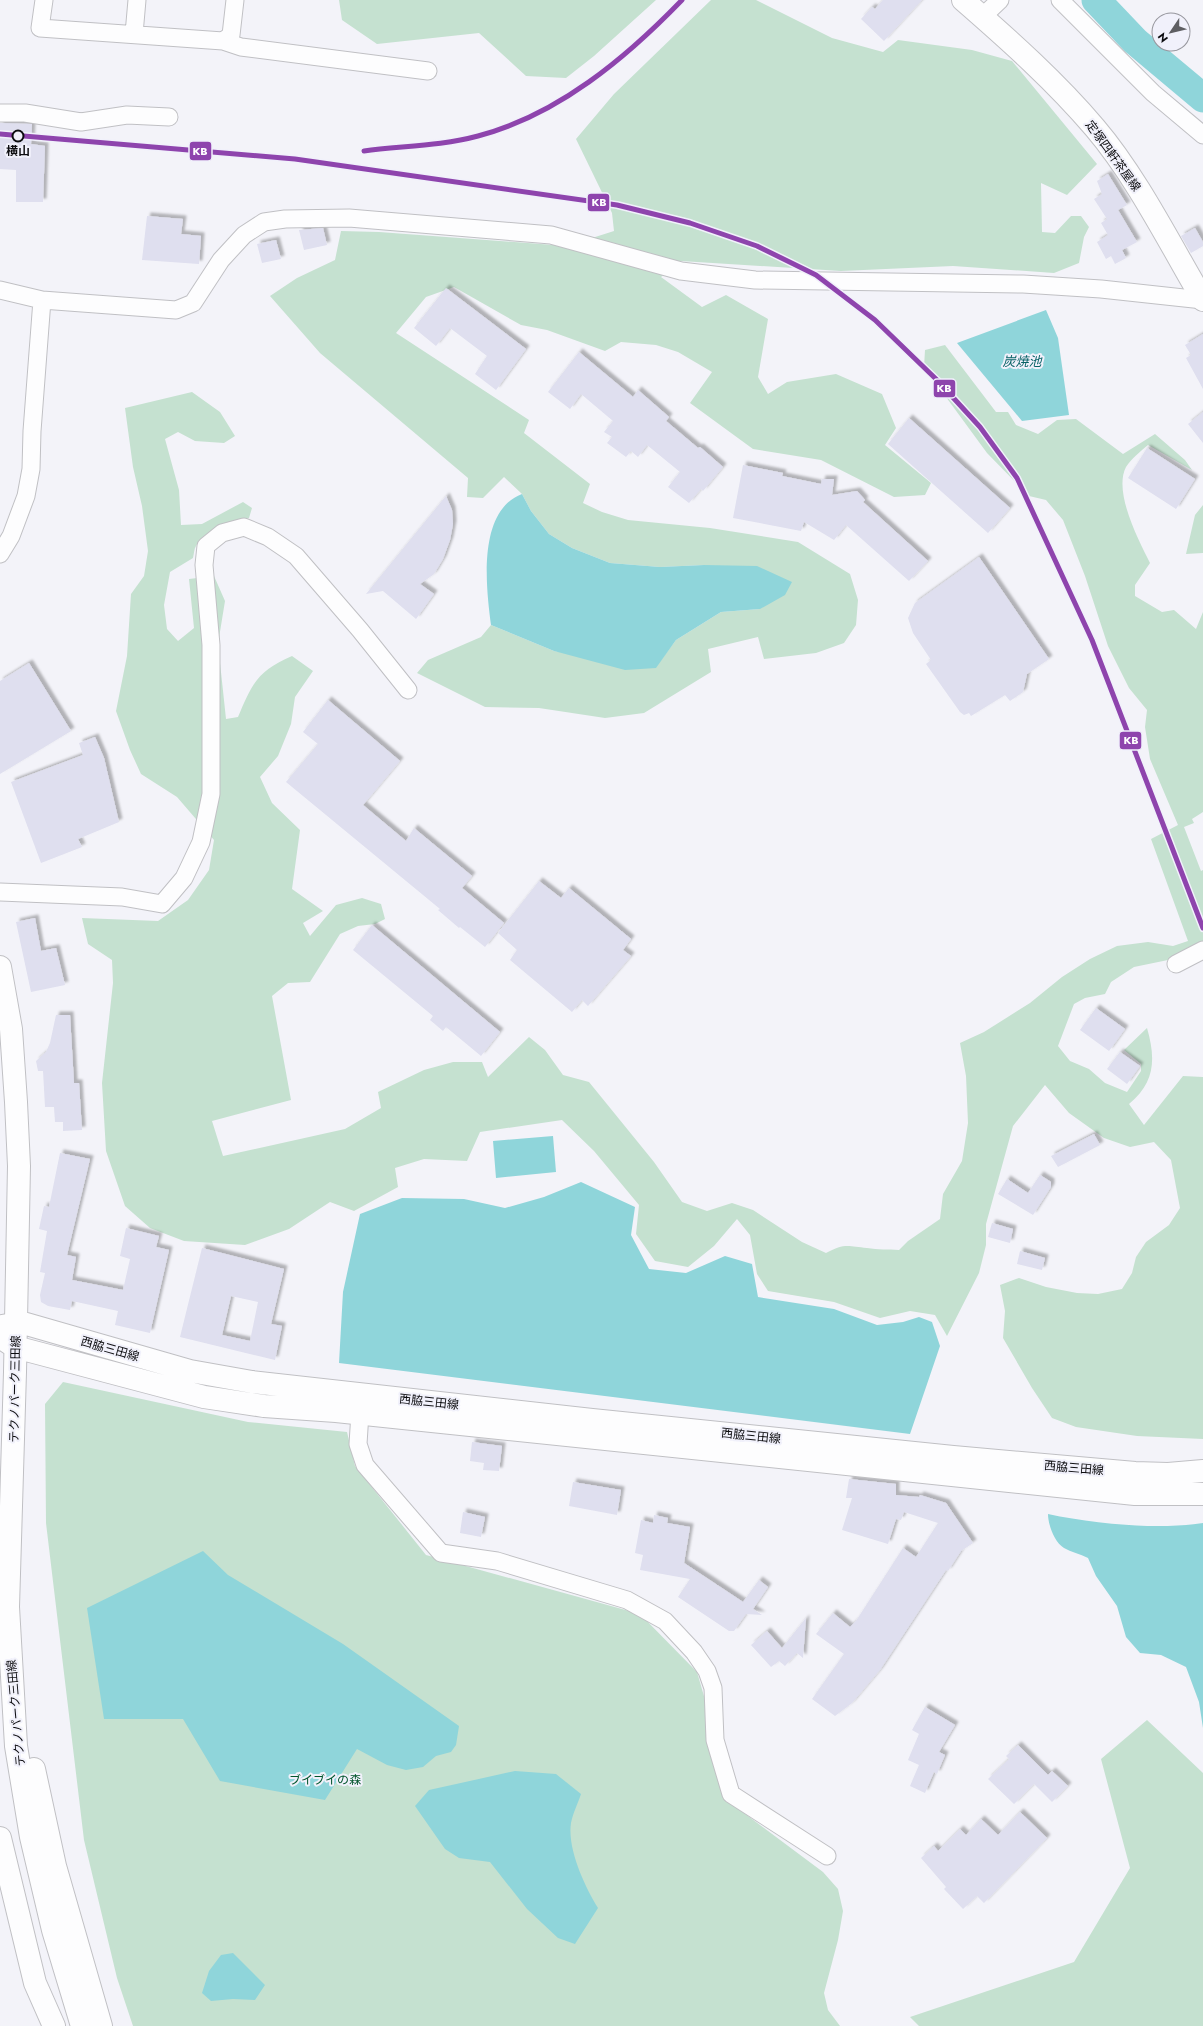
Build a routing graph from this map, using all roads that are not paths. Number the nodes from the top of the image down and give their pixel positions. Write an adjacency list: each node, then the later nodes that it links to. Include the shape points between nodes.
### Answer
1 (44, 0): 8 (street, via 40,28)
2 (137, 0): 8 (street)
3 (235, 0): 9 (street, via 231,35)
4 (963, 0): 7 (main road, 定塚四軒茶屋線)
5 (1000, 0): 7 (street)
6 (1060, 0): 13 (street, via 1152,94)
7 (982, 17): 16 (main road, 定塚四軒茶屋線, via 1059,89 1096,129 1129,175)
8 (134, 34): 9 (street)
9 (223, 41): 10 (street, via 241,47)
10 (428, 71)
11 (0, 113): 12 (street, via 25,113 81,122 127,115)
12 (169, 117)
13 (1203, 135)
14 (0, 290): 15 (street)
15 (42, 300): 16 (street, via 176,310 184,308 199,296 230,248 264,222 285,218 349,218 552,235 681,271 755,280 1023,284); 17 (street, via 31,469 26,496)
16 (1203, 300)
17 (0, 554)
18 (408, 690): 19 (street, via 296,556 268,537 244,527 222,533 206,546 204,565 211,645 211,794 201,842 184,878 162,904 122,897)
19 (0, 892)
20 (1203, 950): 21 (street)
21 (1176, 964)
22 (0, 967): 23 (main road, via 11,1029 19,1166)
23 (8, 1322): 24 (main road, テクノパーク三田線); 26 (main road, 西脇三田線, via 190,1370 252,1382 961,1458 1134,1473)
24 (8, 1342): 25 (main road, 西脇三田線, via 204,1397 264,1406); 28 (main road, テクノパーク三田線, via 8,1607)
25 (360, 1413): 27 (main road, 西脇三田線, via 1135,1494); 30 (street, via 358,1444 365,1464 441,1552 497,1561 620,1598 665,1621 694,1652 707,1671 713,1688 715,1740 731,1794)
26 (1203, 1471)
27 (1203, 1494)
28 (11, 1671): 34 (main road, テクノパーク三田線, via 16,1746 31,1837 53,1930); 35 (main road, via 55,1866)
29 (0, 1838): 31 (main road)
30 (827, 1856)
31 (35, 1983): 32 (main road); 33 (main road)
32 (48, 2026)
33 (54, 2026)
34 (82, 2026)
35 (101, 2026)

